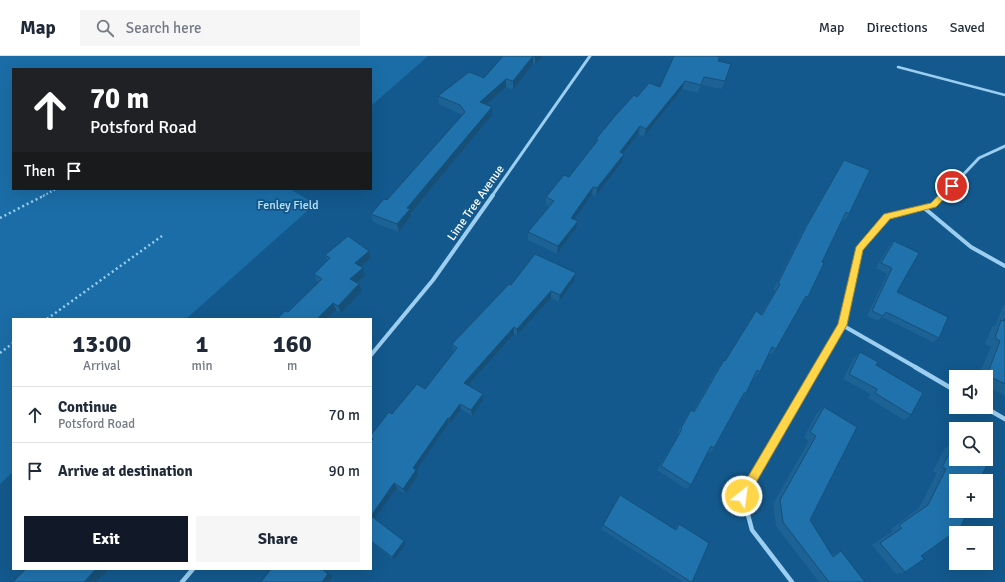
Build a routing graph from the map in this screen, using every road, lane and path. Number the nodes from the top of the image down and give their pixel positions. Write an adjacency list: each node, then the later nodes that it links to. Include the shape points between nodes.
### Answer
1 (590, 56): 14 (street, Lime Tree Avenue, via 433,280)
2 (898, 68): 3 (lane)
3 (1005, 95)
4 (1005, 146): 6 (street, via 979,158 934,205)
5 (54, 190): 7 (path)
6 (923, 207): 9 (street, via 971,247); 11 (street, via 887,216 859,249)
7 (0, 218)
8 (162, 236): 10 (path)
9 (1005, 266)
10 (48, 318)
11 (842, 325): 15 (street); 20 (street, via 742,496 752,530)
12 (12, 344): 13 (path)
13 (0, 353)
14 (372, 354)
15 (949, 387)
16 (993, 412): 17 (street)
17 (1005, 419)
18 (192, 570): 19 (street)
19 (182, 582)
20 (792, 582)

